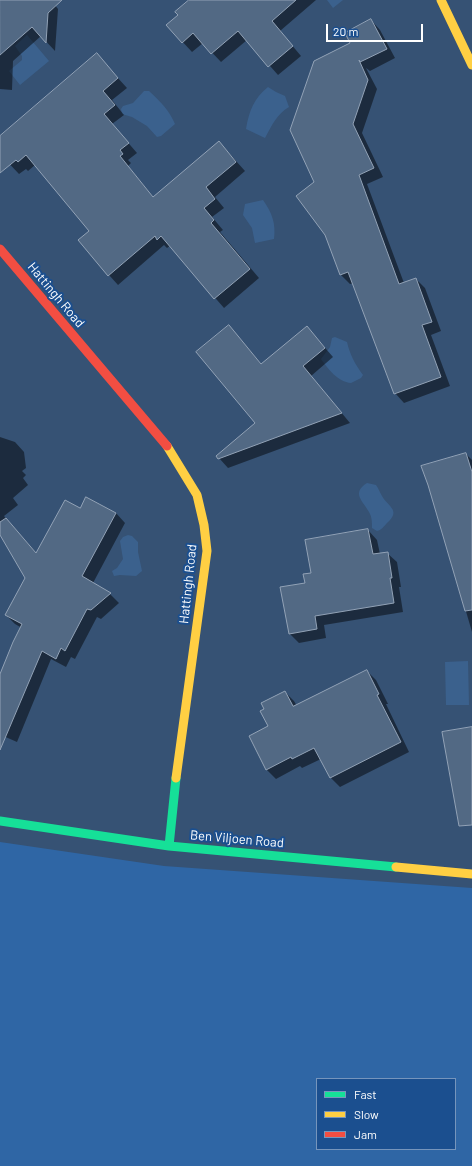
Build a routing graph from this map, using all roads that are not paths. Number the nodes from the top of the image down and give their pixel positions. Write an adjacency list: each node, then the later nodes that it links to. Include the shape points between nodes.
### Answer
1 (441, 0): 2 (street)
2 (472, 65)
3 (0, 249): 5 (street, Hattingh Road, via 167,446 197,495 207,552)
4 (0, 821): 5 (street, Ben Viljoen Road)
5 (169, 846): 6 (street, Ben Viljoen Road)
6 (472, 874)

